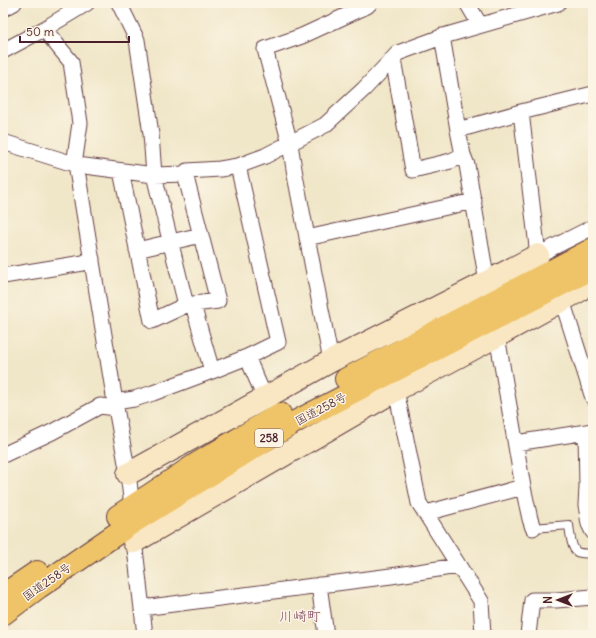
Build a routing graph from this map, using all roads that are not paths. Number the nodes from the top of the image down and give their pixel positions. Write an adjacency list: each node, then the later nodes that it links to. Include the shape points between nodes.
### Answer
1 (14, 3): 7 (street)
2 (87, 3): 9 (street)
3 (119, 3): 23 (street, via 137,40 151,134)
4 (370, 3): 17 (street, via 302,36 265,49)
5 (468, 3): 8 (street)
6 (558, 3): 8 (street)
7 (3, 9)
8 (480, 25): 10 (street)
9 (44, 29): 11 (street); 19 (street, via 71,62 80,123 75,158)
10 (442, 36): 12 (street, via 398,54); 15 (street)
11 (3, 51)
12 (393, 59): 17 (street, via 325,125); 18 (street, via 413,170 451,161)
13 (593, 94): 14 (street)
14 (521, 112): 15 (street); 35 (street)
15 (458, 130): 18 (street)
16 (3, 142): 19 (street)
17 (290, 144): 20 (street); 27 (street)
18 (463, 155): 24 (street)
19 (77, 165): 21 (street); 31 (street)
20 (238, 166): 22 (street, via 187,171); 38 (street, via 278,342)
21 (121, 171): 23 (street); 30 (street)
22 (185, 174): 23 (street); 26 (street)
23 (154, 175): 28 (street)
24 (474, 201): 27 (street); 34 (street)
25 (593, 227): 35 (street)
26 (201, 235): 28 (street); 36 (street, via 218,301)
27 (307, 238): 39 (street)
28 (170, 242): 30 (street); 36 (street)
29 (593, 249): 35 (highway, 国道258号 / 258)
30 (137, 250): 36 (street, via 152,321)
31 (92, 259): 33 (street, via 83,263); 44 (street)
32 (593, 268): 35 (highway, 国道258号 / 258)
33 (3, 276)
34 (487, 282): 35 (street); 39 (street)
35 (562, 282): 37 (street); 43 (street); 51 (highway, 国道258号 / 258, via 295,422)
36 (189, 305): 40 (street)
37 (497, 336): 41 (street); 46 (street)
38 (247, 357): 40 (street); 42 (street)
39 (332, 361): 42 (street)
40 (212, 371): 44 (street)
41 (396, 390): 50 (street, via 419,503); 51 (street)
42 (265, 398): 48 (street)
43 (593, 398)
44 (116, 405): 47 (street, via 100,406 52,432); 48 (street)
45 (589, 432): 46 (street); 53 (street, via 586,505)
46 (516, 442): 49 (street)
47 (3, 454)
48 (128, 474): 51 (street)
49 (523, 487): 50 (street); 52 (street)
50 (426, 513): 55 (street)
51 (133, 524): 57 (highway, 国道258号 / 258); 59 (street); 60 (highway, 国道258号 / 258)
52 (533, 528): 54 (lane, via 568,525 576,551)
53 (593, 532)
54 (593, 554)
55 (458, 566): 56 (street); 63 (street, via 481,601)
56 (319, 585): 59 (street); 62 (street)
57 (3, 595)
58 (593, 597): 64 (street, via 532,600)
59 (142, 608): 61 (street)
60 (3, 614)
61 (146, 635)
62 (326, 635)
63 (483, 635)
64 (528, 635)

